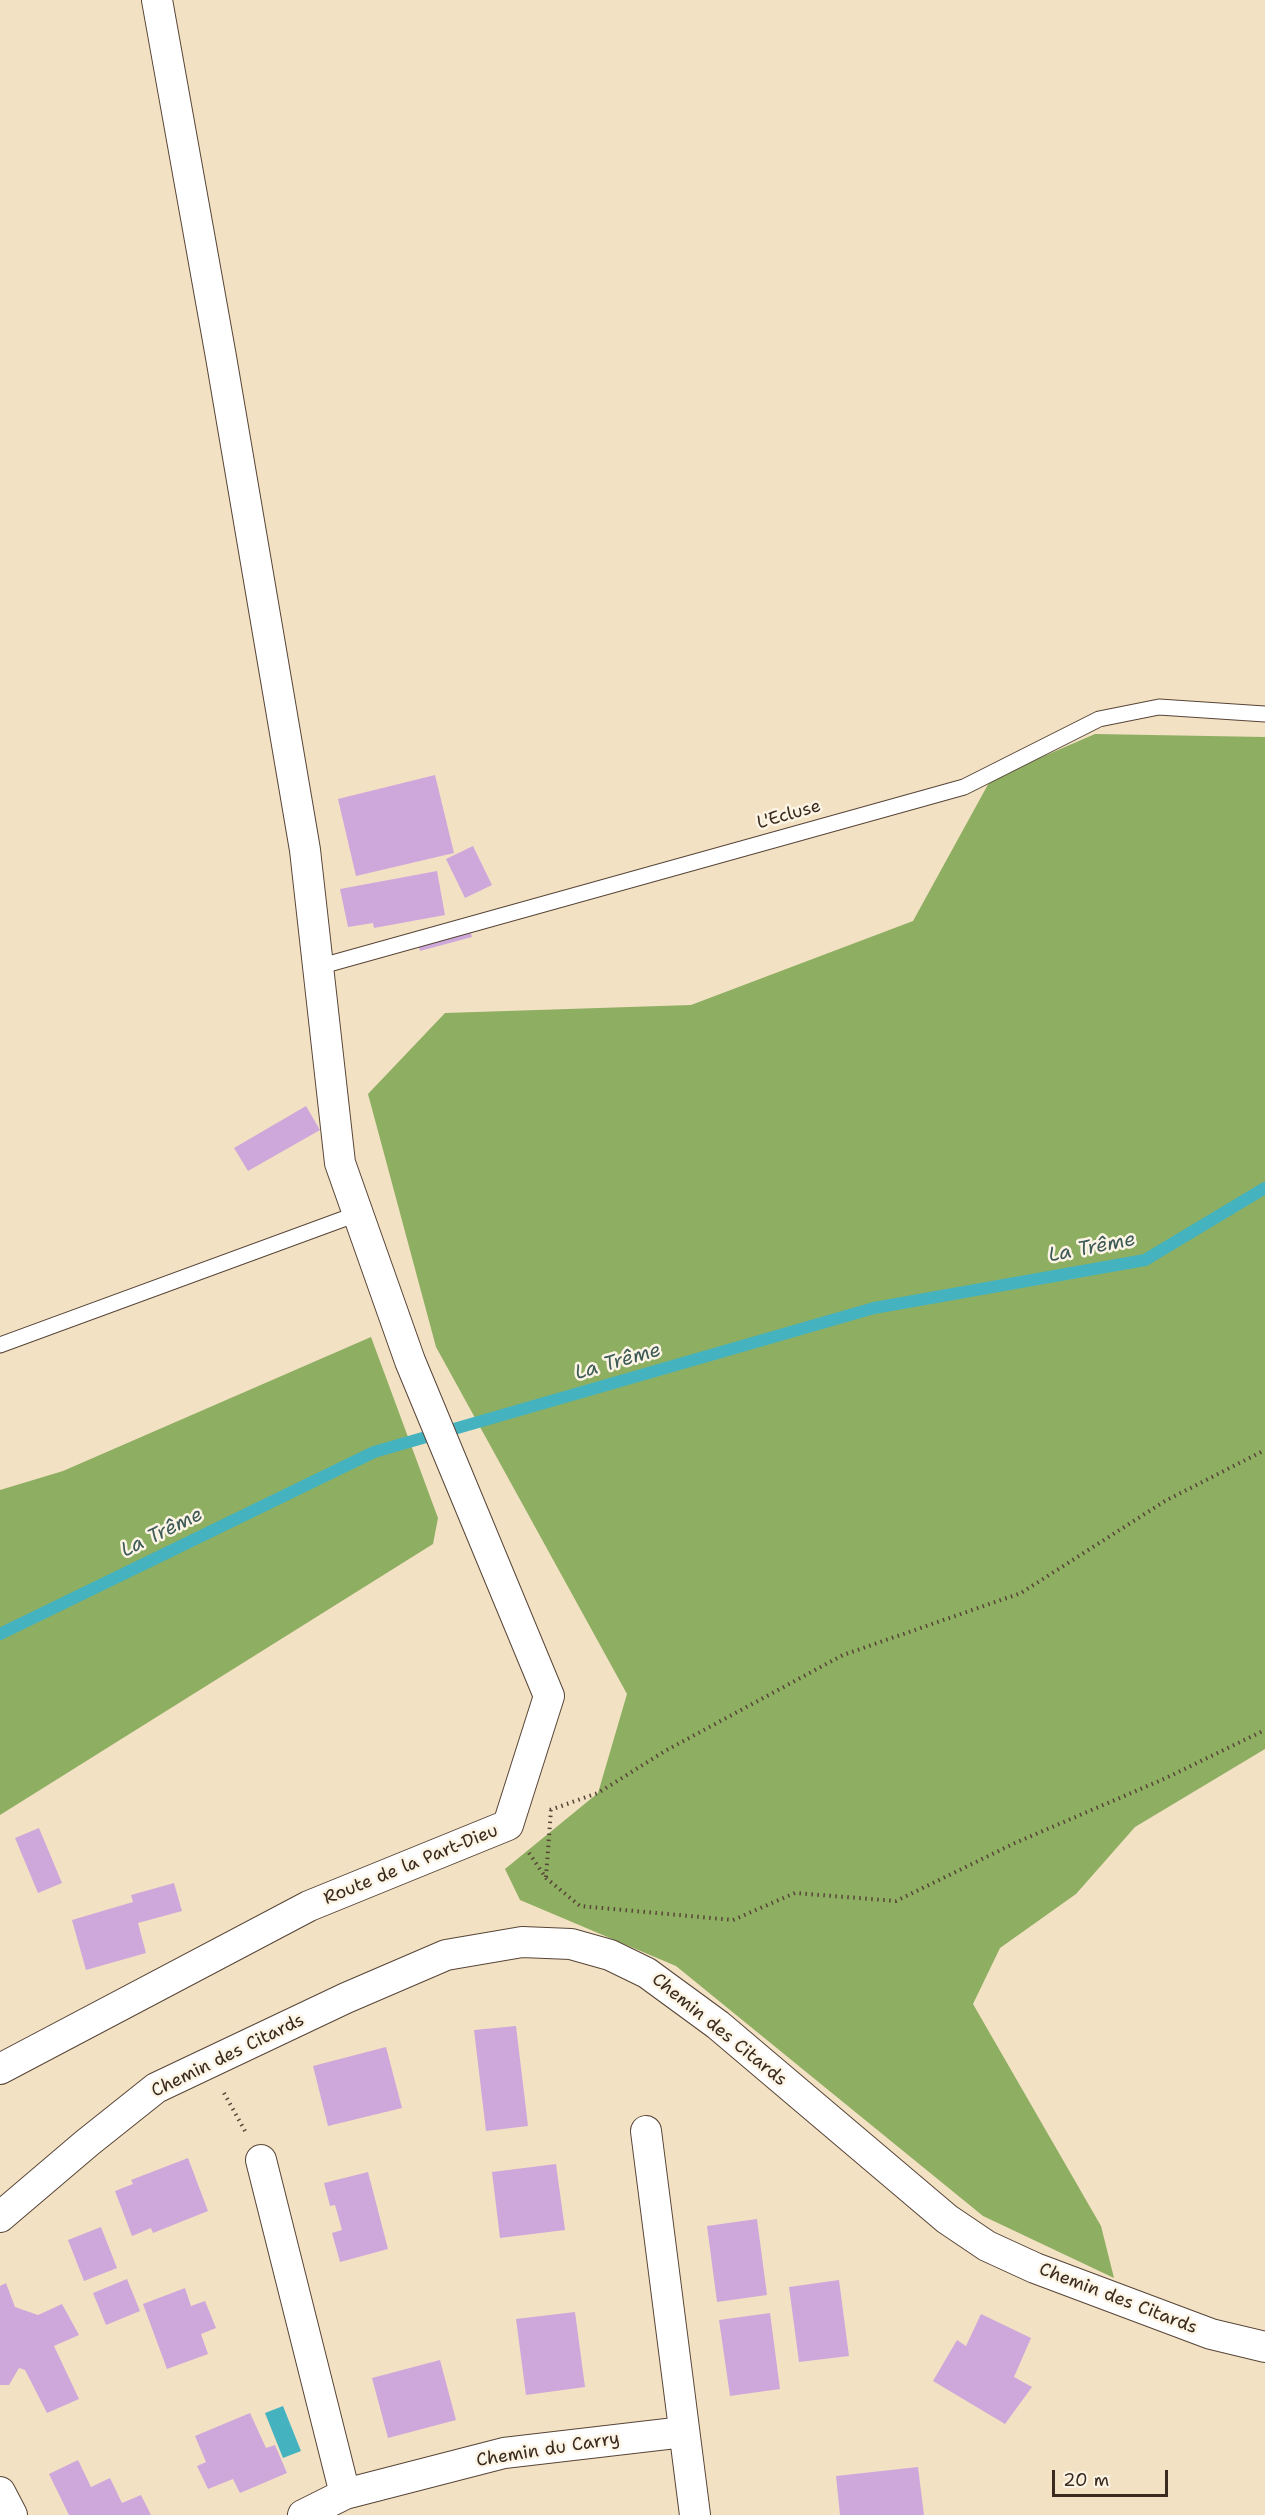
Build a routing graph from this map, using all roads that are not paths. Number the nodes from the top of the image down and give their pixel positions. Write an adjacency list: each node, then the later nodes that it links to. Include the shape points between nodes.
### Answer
1 (157, 0): 3 (street, Route de la Part-Dieu, via 301,827)
2 (1265, 714): 3 (lane, L'Ecluse, via 1159,707 1099,719 964,787)
3 (318, 967): 4 (street, Route de la Part-Dieu, via 340,1164)
4 (357, 1214): 5 (lane); 6 (street, Route de la Part-Dieu, via 410,1361 549,1696 508,1825 309,1906)
5 (0, 1345)
6 (0, 2069)
7 (646, 2131): 11 (street)
8 (261, 2160): 13 (street)
9 (0, 2217): 10 (street, Chemin des Citards, via 156,2088 446,1955 522,1942 571,1944 610,1955 648,1973 718,2025 947,2219 987,2246 1211,2334)
10 (1265, 2347)
11 (684, 2432): 13 (street, Chemin du Carry, via 504,2453); 16 (street)
12 (0, 2492): 14 (street)
13 (345, 2494): 15 (street, Chemin du Carry)
14 (12, 2515)
15 (303, 2515)
16 (695, 2515)

